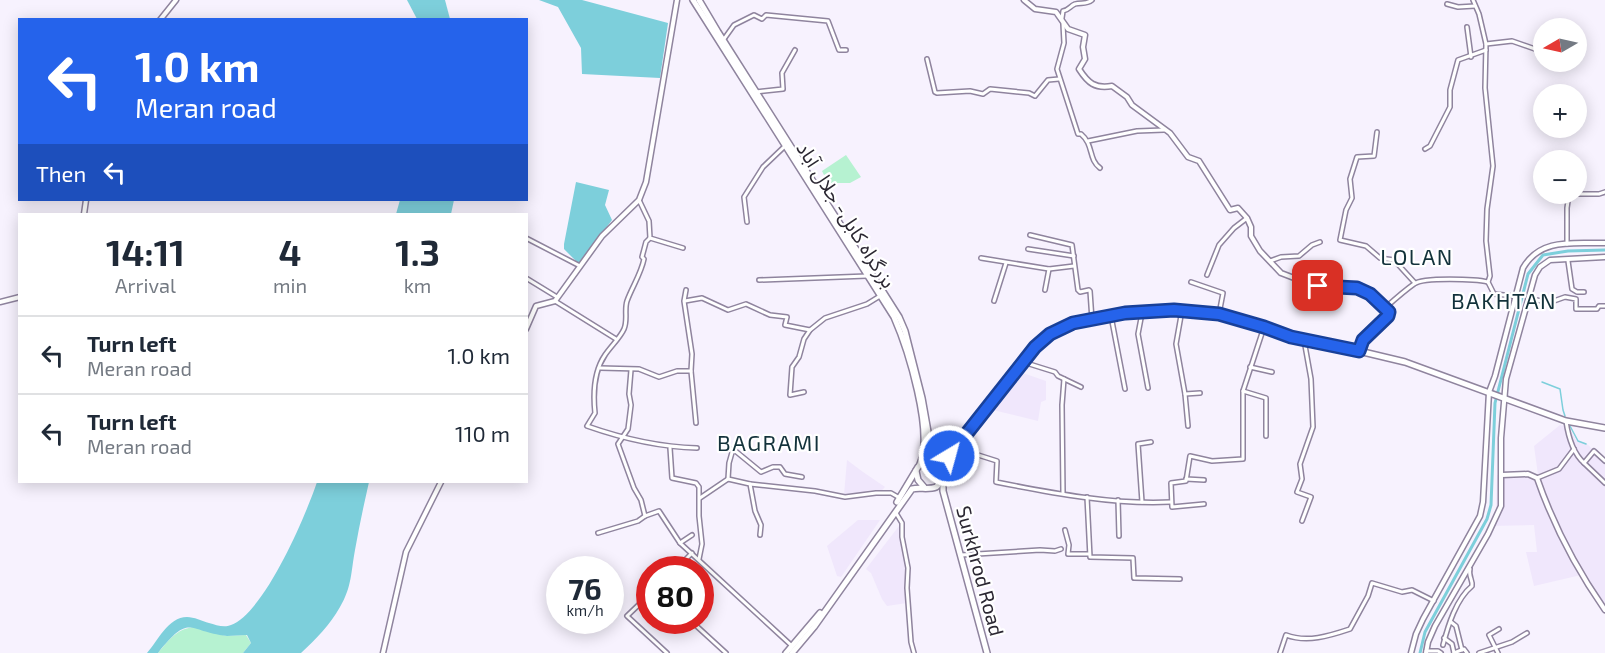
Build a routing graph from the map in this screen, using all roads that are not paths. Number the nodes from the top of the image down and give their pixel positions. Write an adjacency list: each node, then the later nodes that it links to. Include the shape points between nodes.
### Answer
1 (176, 0): 10 (street)
2 (677, 0): 34 (street, via 646,182)
3 (693, 0): 11 (main road, بزرگراه کابل- جلال آباد)
4 (699, 0): 11 (main road, بزرگراه کابل- جلال آباد)
5 (1024, 0): 12 (street, via 1035,9 1056,12)
6 (1092, 0): 12 (street, via 1063,11)
7 (1473, 0): 9 (street)
8 (1447, 4): 9 (street, via 1458,8)
9 (1475, 6): 15 (street)
10 (162, 18)
11 (707, 18): 14 (main road, بزرگراه کابل- جلال آباد); 24 (main road, بزرگراه کابل- جلال آباد)
12 (1062, 23): 22 (street, via 1064,43 1057,69); 25 (street, via 1086,37 1085,59 1079,69 1089,83 1112,87)
13 (1467, 27): 20 (street)
14 (723, 40): 18 (street, via 734,25 753,15 761,19 766,15 826,21 839,50); 23 (main road, بزرگراه کابل- جلال آباد)
15 (1486, 44): 16 (street, via 1512,42); 19 (street)
16 (1533, 48)
17 (795, 50): 23 (street, via 782,73 783,89)
18 (846, 50)
19 (1486, 50): 20 (street); 60 (street, via 1485,88 1493,166 1487,209)
20 (1471, 57): 29 (street, via 1457,62 1450,107)
21 (927, 59): 22 (street, via 937,93 983,94 990,89 1035,96 1048,80)
22 (1059, 79): 27 (street, via 1078,134)
23 (756, 92): 24 (main road, بزرگراه کابل- جلال آباد)
24 (760, 104): 28 (main road, بزرگراه کابل- جلال آباد)
25 (1165, 130): 27 (street); 36 (street, via 1188,158 1199,161 1230,210 1238,208)
26 (1377, 132): 61 (street, via 1374,156 1357,157 1350,179 1352,198 1340,240 1366,246 1380,258 1394,260)
27 (1088, 141): 30 (street, via 1094,164)
28 (788, 148): 31 (main road, بزرگراه کابل- جلال آباد); 37 (street, via 763,167 744,197)
29 (1425, 149)
30 (1100, 168)
31 (813, 188): 56 (main road, بزرگراه کابل- جلال آباد); 65 (main road, بزرگراه کابل- جلال آباد)
32 (1605, 192): 33 (street)
33 (1587, 194)
34 (639, 200): 39 (street, via 649,221); 52 (street, via 608,230)
35 (1568, 204): 43 (street)
36 (1247, 218): 50 (street, via 1251,236); 55 (street, via 1219,245)
37 (747, 222)
38 (1030, 235): 46 (street, via 1071,244)
39 (650, 238): 44 (street); 83 (street, via 626,304 624,330)
40 (528, 239): 52 (street)
41 (1320, 242): 50 (street, via 1299,256)
42 (1605, 243): 43 (street)
43 (1567, 244): 66 (street, via 1542,248 1528,259)
44 (683, 248)
45 (1028, 249): 46 (street)
46 (1074, 256): 53 (street)
47 (1605, 257): 49 (street)
48 (981, 258): 51 (street)
49 (1568, 261): 64 (street, via 1572,289); 69 (street, via 1550,260 1540,267)
50 (1270, 262): 74 (street, via 1283,274 1313,285 1357,288)
51 (1006, 263): 54 (street); 70 (street)
52 (580, 266): 68 (street)
53 (1075, 266): 54 (street); 79 (street, via 1079,291 1090,291)
54 (1049, 269): 63 (street)
55 (1207, 275)
56 (867, 276): 58 (street); 65 (main road, بزرگراه کابل- جلال آباد)
57 (528, 279): 68 (street)
58 (759, 280)
59 (1191, 282): 77 (street, via 1223,293)
60 (1488, 282): 61 (street, via 1475,279); 66 (street, via 1494,294)
61 (1415, 283): 74 (street)
62 (686, 290): 72 (street)
63 (1046, 290)
64 (1584, 292)
65 (882, 295): 82 (street, via 825,318); 102 (main road, بزرگراه کابل- جلال آباد, via 898,328)
66 (1514, 296): 98 (street)
67 (18, 298): 71 (street)
68 (556, 299): 80 (street, via 536,306); 83 (street)
69 (1528, 299): 73 (street, via 1551,302 1565,297 1576,300 1576,309); 101 (street)
70 (994, 301)
71 (0, 302)
72 (685, 302): 82 (street, via 702,298 728,310 746,304 770,315 787,317 785,325); 90 (street)
73 (1605, 306)
74 (1385, 308): 85 (street, via 1388,316 1363,340)
75 (1143, 310): 76 (main road); 78 (main road); 94 (street, via 1138,334)
76 (1182, 310): 77 (main road); 100 (street, via 1176,344)
77 (1219, 314): 81 (main road)
78 (1111, 316): 79 (main road); 95 (street)
79 (1092, 320): 86 (main road, via 1073,323 1050,334)
80 (528, 325)
81 (1264, 327): 84 (main road); 87 (street)
82 (810, 330): 97 (street, via 792,368 790,395)
83 (616, 339): 88 (street)
84 (1304, 340): 85 (main road); 143 (street, via 1311,378 1313,427 1300,464 1302,479 1297,492 1311,496)
85 (1359, 351): 98 (main road)
86 (1023, 362): 92 (street, via 1055,372); 111 (main road)
87 (1250, 367): 91 (street); 96 (street)
88 (600, 368): 89 (street); 108 (street, via 592,401 594,412 587,426)
89 (631, 370): 90 (street, via 659,377); 108 (street, via 628,429)
90 (691, 371): 104 (street)
91 (1272, 372)
92 (1064, 379): 93 (street); 132 (street)
93 (1081, 387)
94 (1148, 387)
95 (1125, 389)
96 (1243, 391): 107 (street, via 1266,398); 125 (street, via 1244,459 1212,461 1190,456)
97 (804, 392)
98 (1489, 392): 101 (main road); 160 (street, via 1480,516)
99 (1200, 393): 100 (street)
100 (1185, 394): 105 (street)
101 (1503, 398): 103 (main road); 120 (street)
102 (920, 399): 115 (main road, بزرگراه کابل- جلال آباد); 118 (main road, بزرگراه کابل- جلال آباد, via 925,437)
103 (1566, 421): 106 (main road); 113 (street)
104 (696, 423)
105 (1188, 426)
106 (1605, 428)
107 (1266, 436)
108 (622, 438): 110 (street); 142 (street, via 618,444)
109 (1151, 442): 138 (street, via 1138,444)
110 (670, 447): 112 (street); 135 (street, via 671,476 698,485)
111 (954, 447): 114 (main road); 132 (street, via 997,461 996,482)
112 (698, 448)
113 (1574, 448): 117 (street); 123 (street, via 1559,469)
114 (949, 456): 115 (main road); 119 (main road)
115 (935, 460): 118 (main road); 119 (main road, بزرگراه کابل- جلال آباد)
116 (1605, 461): 117 (street, via 1594,451)
117 (1584, 463): 128 (street)
118 (919, 465): 130 (main road, بزرگراه کابل- جلال آباد, via 916,476); 136 (main road, بزرگراه کابل- جلال آباد)
119 (944, 471): 122 (main road)
120 (1502, 475): 123 (street, via 1528,474); 157 (street, via 1501,506)
121 (801, 477): 124 (street, via 785,474 780,467 761,472 734,449)
122 (943, 478): 131 (main road); 133 (main road, Surkhrod Road)
123 (1537, 478): 162 (street, via 1566,547)
124 (728, 479): 129 (street); 135 (street)
125 (1186, 479): 126 (street); 139 (street, via 1172,482)
126 (1204, 480)
127 (440, 483): 175 (street, via 406,552)
128 (1605, 483)
129 (750, 484): 136 (street, via 845,497 891,493); 147 (street)
130 (924, 487): 131 (main road); 141 (main road, بزرگراه کابل- جلال آباد, via 912,489)
131 (932, 488): 133 (main road, Surkhrod Road)
132 (1063, 494): 134 (street)
133 (945, 497): 153 (main road, Surkhrod Road)
134 (1087, 497): 137 (street); 152 (street)
135 (700, 498): 156 (street)
136 (900, 498): 172 (main road, بزرگراه کابل- جلال آباد)
137 (1118, 500): 138 (street); 148 (street)
138 (1142, 502): 139 (street)
139 (1171, 502): 140 (street, via 1172,507)
140 (1204, 504)
141 (895, 511): 172 (main road, بزرگراه کابل- جلال آباد, via 814,627); 179 (street, via 902,523)
142 (645, 516): 145 (street); 149 (street, via 659,511)
143 (1302, 521)
144 (1065, 530): 152 (street, via 1068,554)
145 (598, 533)
146 (692, 535): 149 (street)
147 (760, 535)
148 (1119, 536)
149 (680, 543): 151 (street)
150 (1061, 549): 153 (street)
151 (692, 553): 154 (street); 155 (street)
152 (1089, 554): 159 (street, via 1133,558 1134,578)
153 (962, 555): 180 (main road, Surkhrod Road)
154 (689, 556)
155 (696, 556)
156 (700, 556)
157 (1471, 561): 163 (street, via 1468,574 1472,586 1462,595); 174 (street, via 1435,626)
158 (714, 574): 172 (street)
159 (1180, 579)
160 (1434, 601): 181 (street, via 1412,590 1402,592 1372,582 1350,629 1299,640 1286,635); 182 (street, via 1416,634)
161 (636, 607): 164 (street, via 627,616)
162 (1605, 610)
163 (1451, 622): 169 (street); 173 (street, via 1456,626)
164 (636, 624)
165 (1499, 629): 171 (street, via 1489,635)
166 (1527, 633): 171 (street)
167 (647, 634): 176 (street)
168 (705, 634): 177 (street)
169 (1444, 638): 170 (street); 184 (street, via 1452,644)
170 (1443, 645)
171 (1496, 647): 186 (street); 187 (street)
172 (792, 650): 178 (main road, بزرگراه کابل- جلال آباد)
173 (1460, 651): 184 (street); 185 (street)
174 (1426, 652): 183 (street)
175 (383, 653)
176 (668, 653)
177 (726, 653)
178 (786, 653)
179 (914, 653)
180 (987, 653)
181 (1280, 653)
182 (1411, 653)
183 (1441, 653)
184 (1453, 653)
185 (1467, 653)
186 (1479, 653)
187 (1498, 653)

